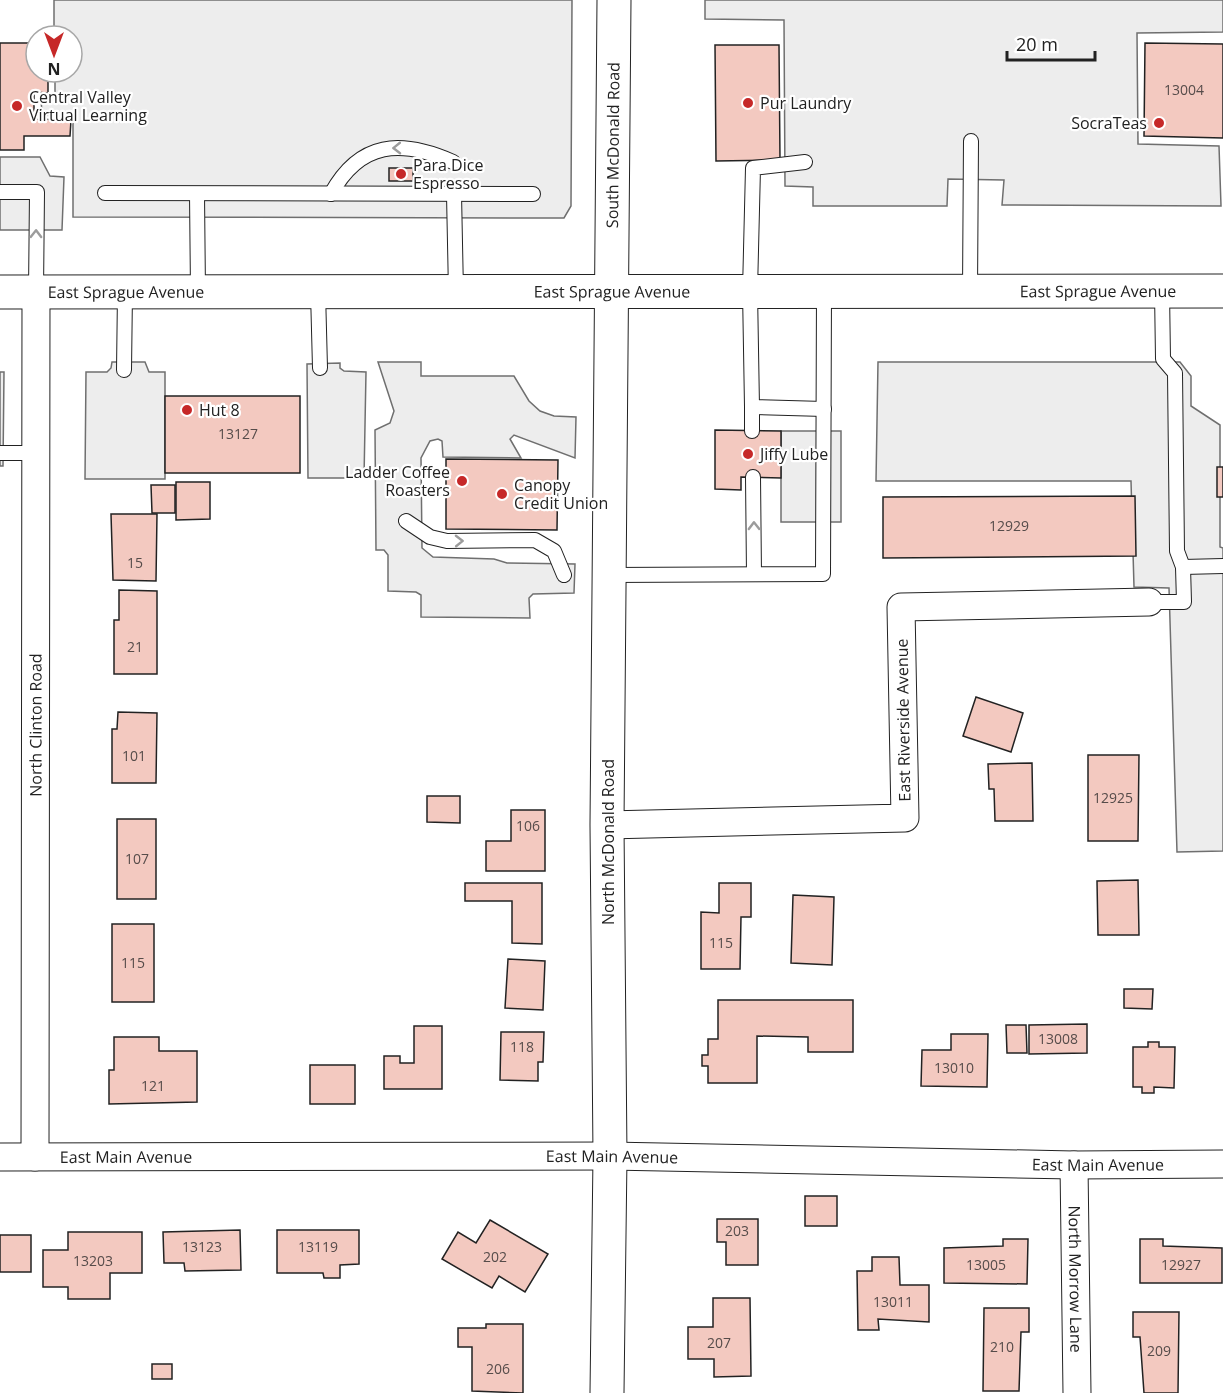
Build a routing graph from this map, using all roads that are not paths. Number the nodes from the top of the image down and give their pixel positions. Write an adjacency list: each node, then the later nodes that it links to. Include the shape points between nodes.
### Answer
1 (614, 0): 11 (street, South McDonald Road)
2 (971, 141): 14 (lane)
3 (453, 162): 8 (lane, one-way to 8, via 434,153 384,148 369,152 346,168)
4 (805, 162): 12 (lane, via 753,168)
5 (0, 192): 18 (lane, one-way to 5, via 37,192)
6 (105, 193): 7 (lane)
7 (197, 194): 8 (lane); 20 (lane)
8 (331, 194): 9 (lane)
9 (454, 194): 10 (lane); 22 (lane)
10 (533, 194)
11 (614, 291): 12 (street, East Sprague Avenue); 22 (street, East Sprague Avenue); 36 (street, North McDonald Road)
12 (750, 291): 13 (street, East Sprague Avenue); 25 (lane)
13 (824, 291): 14 (street, East Sprague Avenue); 26 (lane)
14 (970, 291): 15 (street, East Sprague Avenue)
15 (1162, 291): 16 (street, East Sprague Avenue); 33 (lane, via 1163,359 1175,374 1177,551)
16 (1223, 291)
17 (0, 292): 18 (street, East Sprague Avenue)
18 (36, 292): 19 (street, East Sprague Avenue); 29 (street, North Clinton Road)
19 (125, 292): 20 (street, East Sprague Avenue); 24 (lane)
20 (198, 292): 21 (street, East Sprague Avenue)
21 (318, 292): 22 (street, East Sprague Avenue); 23 (lane)
22 (456, 292)
23 (320, 368)
24 (124, 370)
25 (752, 407): 26 (lane); 27 (lane)
26 (824, 409): 34 (lane, via 823,574)
27 (752, 431)
28 (0, 453): 29 (lane)
29 (36, 453): 41 (street, North Clinton Road)
30 (753, 477): 34 (lane, one-way to 30)
31 (406, 521): 35 (lane, one-way to 35, via 430,537 447,541 535,540 554,551)
32 (1223, 566): 33 (lane)
33 (1183, 567): 37 (lane, via 1184,602)
34 (754, 574): 36 (lane)
35 (564, 575)
36 (610, 575): 38 (street, North McDonald Road)
37 (1149, 602): 38 (street, East Riverside Avenue, via 901,607 905,818)
38 (607, 825): 39 (street, North McDonald Road)
39 (610, 1156): 41 (street, East Main Avenue); 43 (street, East Main Avenue); 44 (street, North McDonald Road)
40 (0, 1157): 41 (street, East Main Avenue)
41 (34, 1157)
42 (1223, 1164): 43 (street, East Main Avenue)
43 (1074, 1165): 45 (street, North Morrow Lane)
44 (607, 1393)
45 (1077, 1393)

